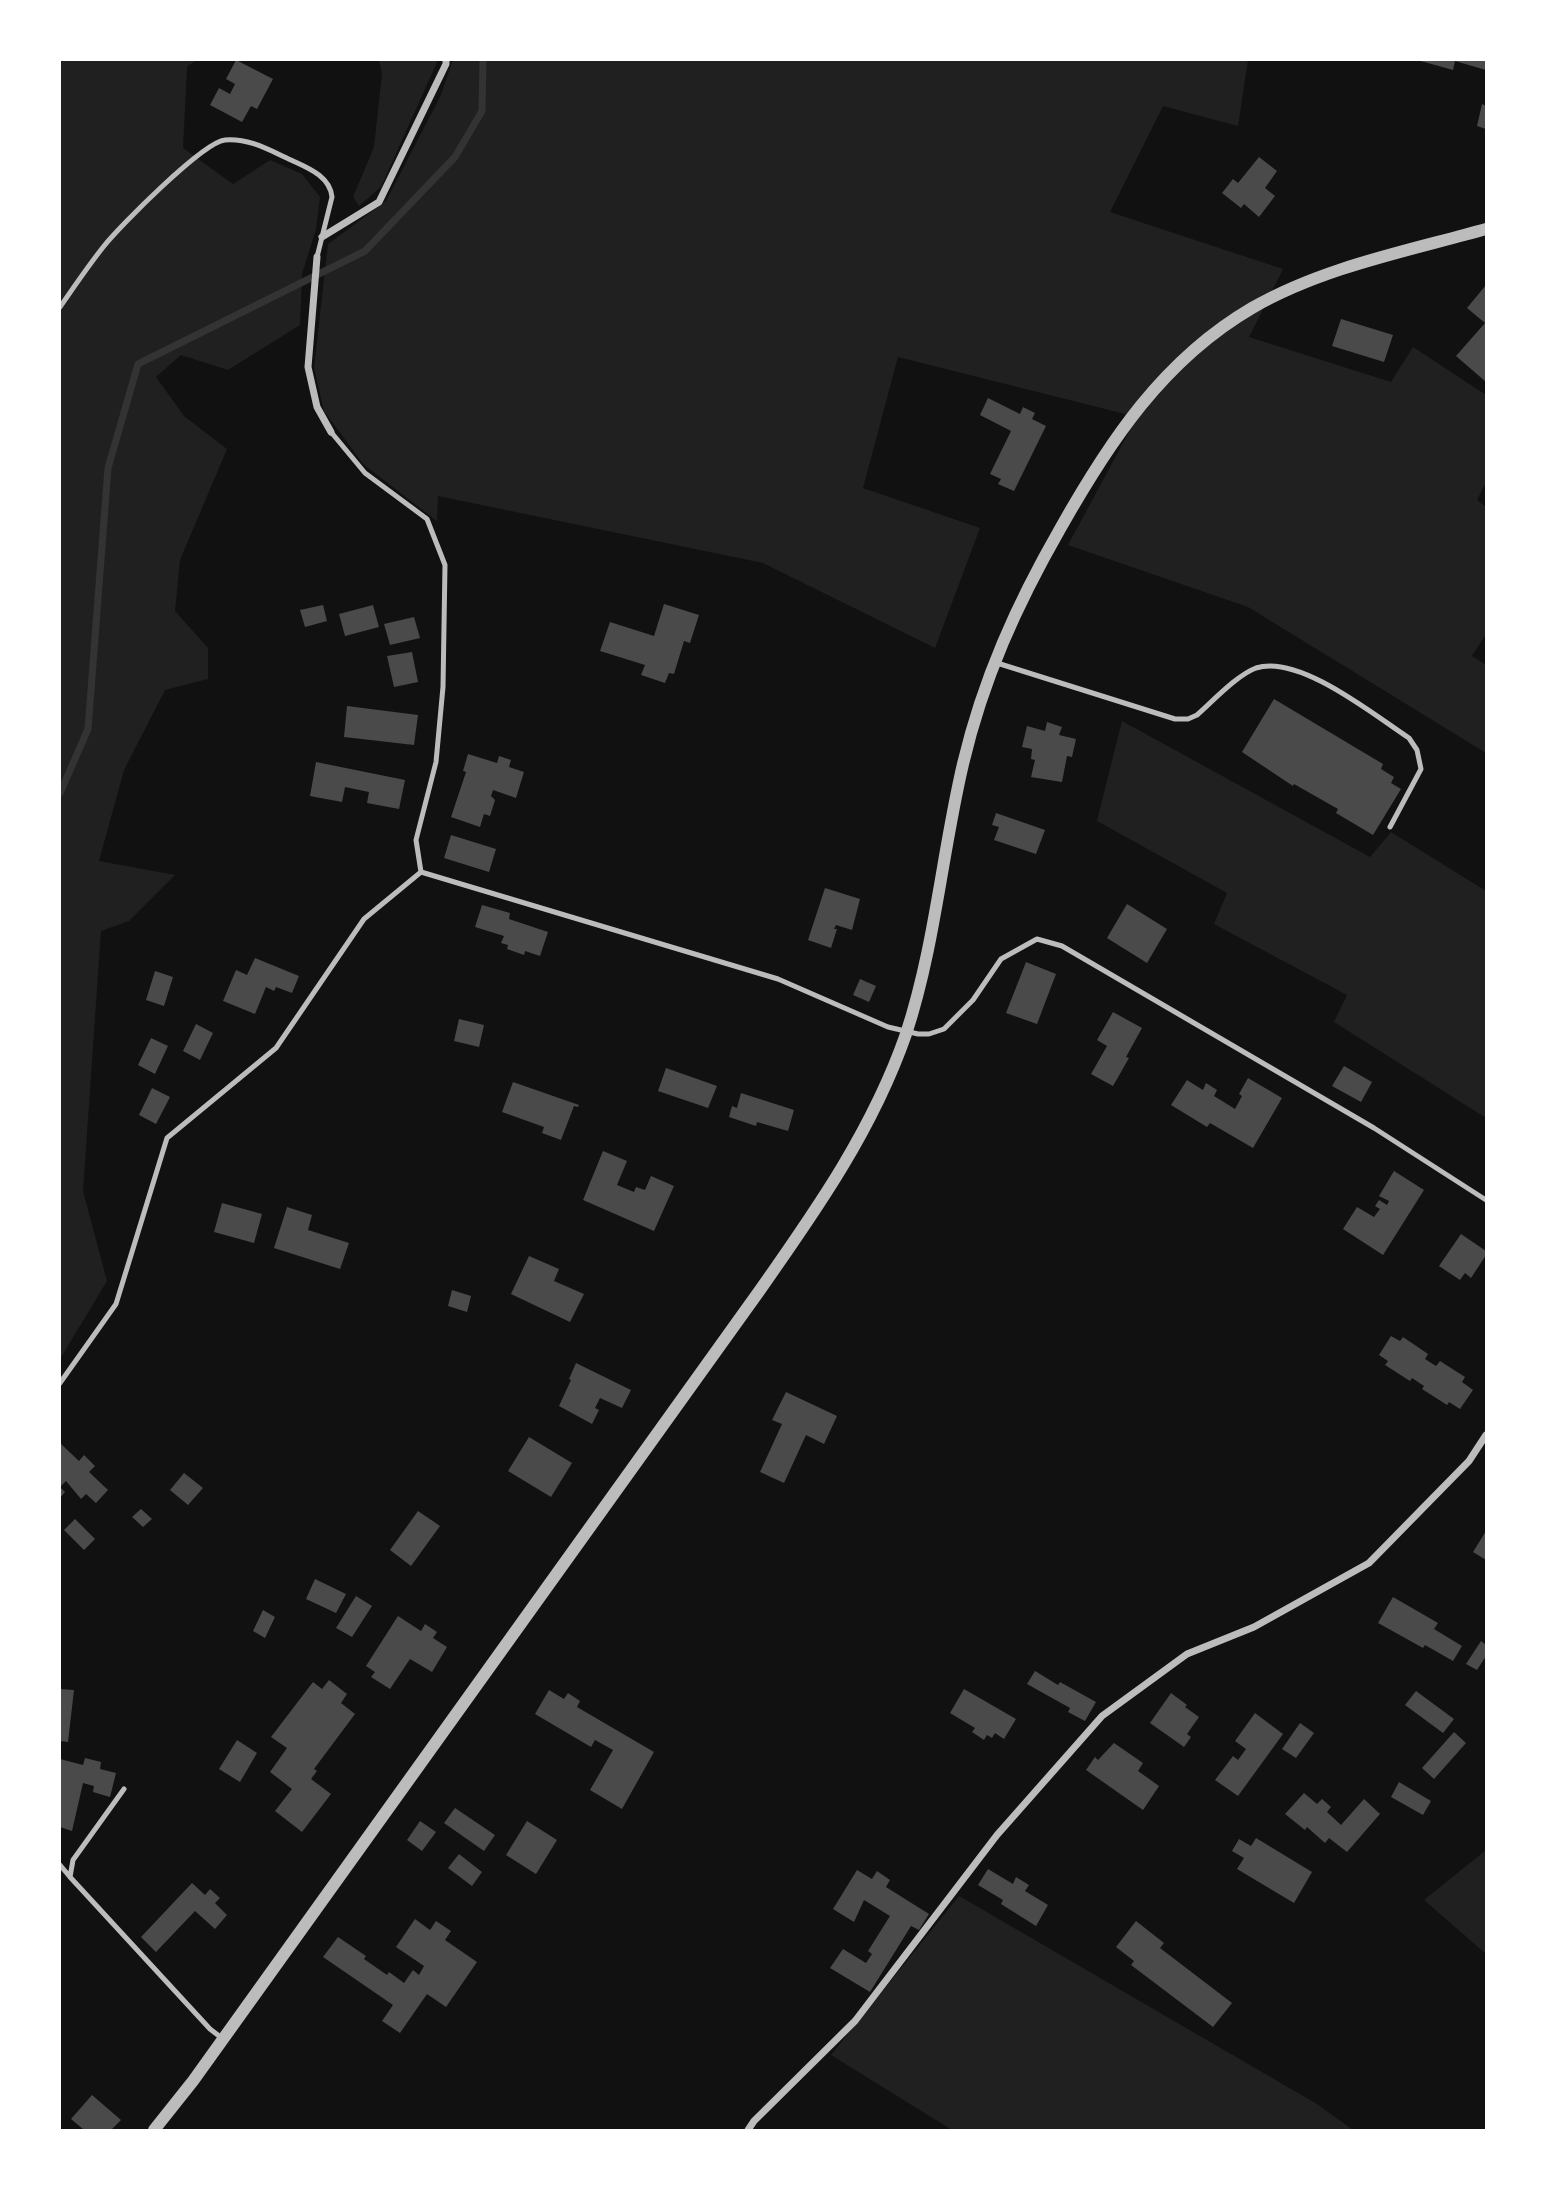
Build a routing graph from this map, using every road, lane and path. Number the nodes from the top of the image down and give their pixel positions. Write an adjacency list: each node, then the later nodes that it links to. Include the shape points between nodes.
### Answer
1 (446, 60): 3 (street, via 379,202)
2 (1486, 229): 7 (street, via 1376,260 1267,300 1178,363 1136,409 1100,462 1037,568)
3 (322, 237): 4 (lane); 5 (lane, via 332,197 323,177 252,142 222,140 199,154 105,244)
4 (317, 257): 6 (street, via 308,367 317,407)
5 (60, 307)
6 (331, 432): 9 (lane, via 365,473 427,519 445,565 443,687 436,762 416,840)
7 (993, 662): 8 (lane, via 1175,719 1197,715 1257,668 1292,669 1312,676 1409,738 1417,750 1421,769); 10 (street, via 963,764 930,942)
8 (1390, 827)
9 (421, 872): 10 (lane, via 778,979); 12 (lane, via 364,919 276,1048 167,1138 116,1304)
10 (906, 1032): 11 (lane, via 929,1034 944,1029 973,1000 1001,958 1037,939 1062,946 1374,1128); 17 (street, via 865,1130 820,1205)
11 (1486, 1200)
12 (60, 1383)
13 (1486, 1435): 19 (street, via 1469,1461 1369,1563 1254,1627 1186,1654 1102,1716 997,1835 855,2021)
14 (124, 1789): 16 (lane, via 73,1860)
15 (61, 1870): 16 (lane)
16 (70, 1877): 17 (lane)
17 (223, 2039): 18 (street)
18 (154, 2130)
19 (748, 2130)

